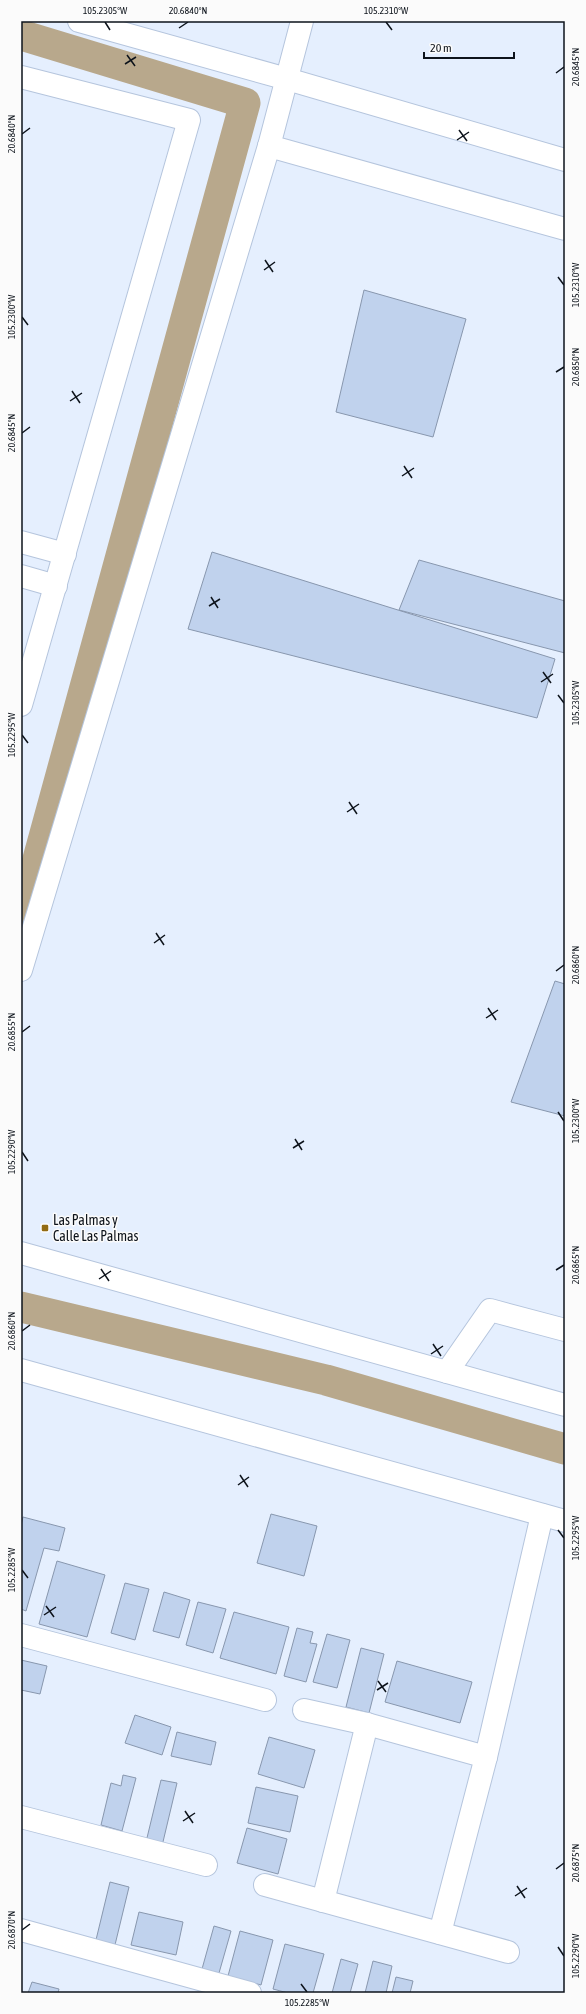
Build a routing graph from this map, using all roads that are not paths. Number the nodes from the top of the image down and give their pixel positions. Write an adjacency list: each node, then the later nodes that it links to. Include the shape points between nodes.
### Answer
1 (79, 21): 4 (street)
2 (302, 21): 4 (street)
3 (21, 77): 9 (street, via 189,120)
4 (287, 79): 5 (street); 6 (street)
5 (269, 146): 7 (street); 13 (street)
6 (565, 160)
7 (565, 229)
8 (21, 542): 9 (street)
9 (65, 554): 11 (street)
10 (21, 576): 11 (street)
11 (56, 586): 12 (street)
12 (21, 705)
13 (21, 970)
14 (21, 1253): 17 (street)
15 (565, 1330): 17 (street, via 490,1310)
16 (21, 1370): 19 (street)
17 (447, 1372): 18 (street)
18 (565, 1405)
19 (542, 1515): 20 (street); 25 (street)
20 (565, 1521)
21 (21, 1634): 22 (street)
22 (265, 1700)
23 (304, 1710): 24 (street)
24 (367, 1724): 25 (street); 29 (street)
25 (486, 1757): 31 (street)
26 (21, 1817): 27 (street)
27 (206, 1865)
28 (264, 1885): 29 (street)
29 (323, 1901): 31 (street)
30 (21, 1930): 33 (street)
31 (440, 1933): 32 (street)
32 (508, 1952)
33 (250, 1993)

